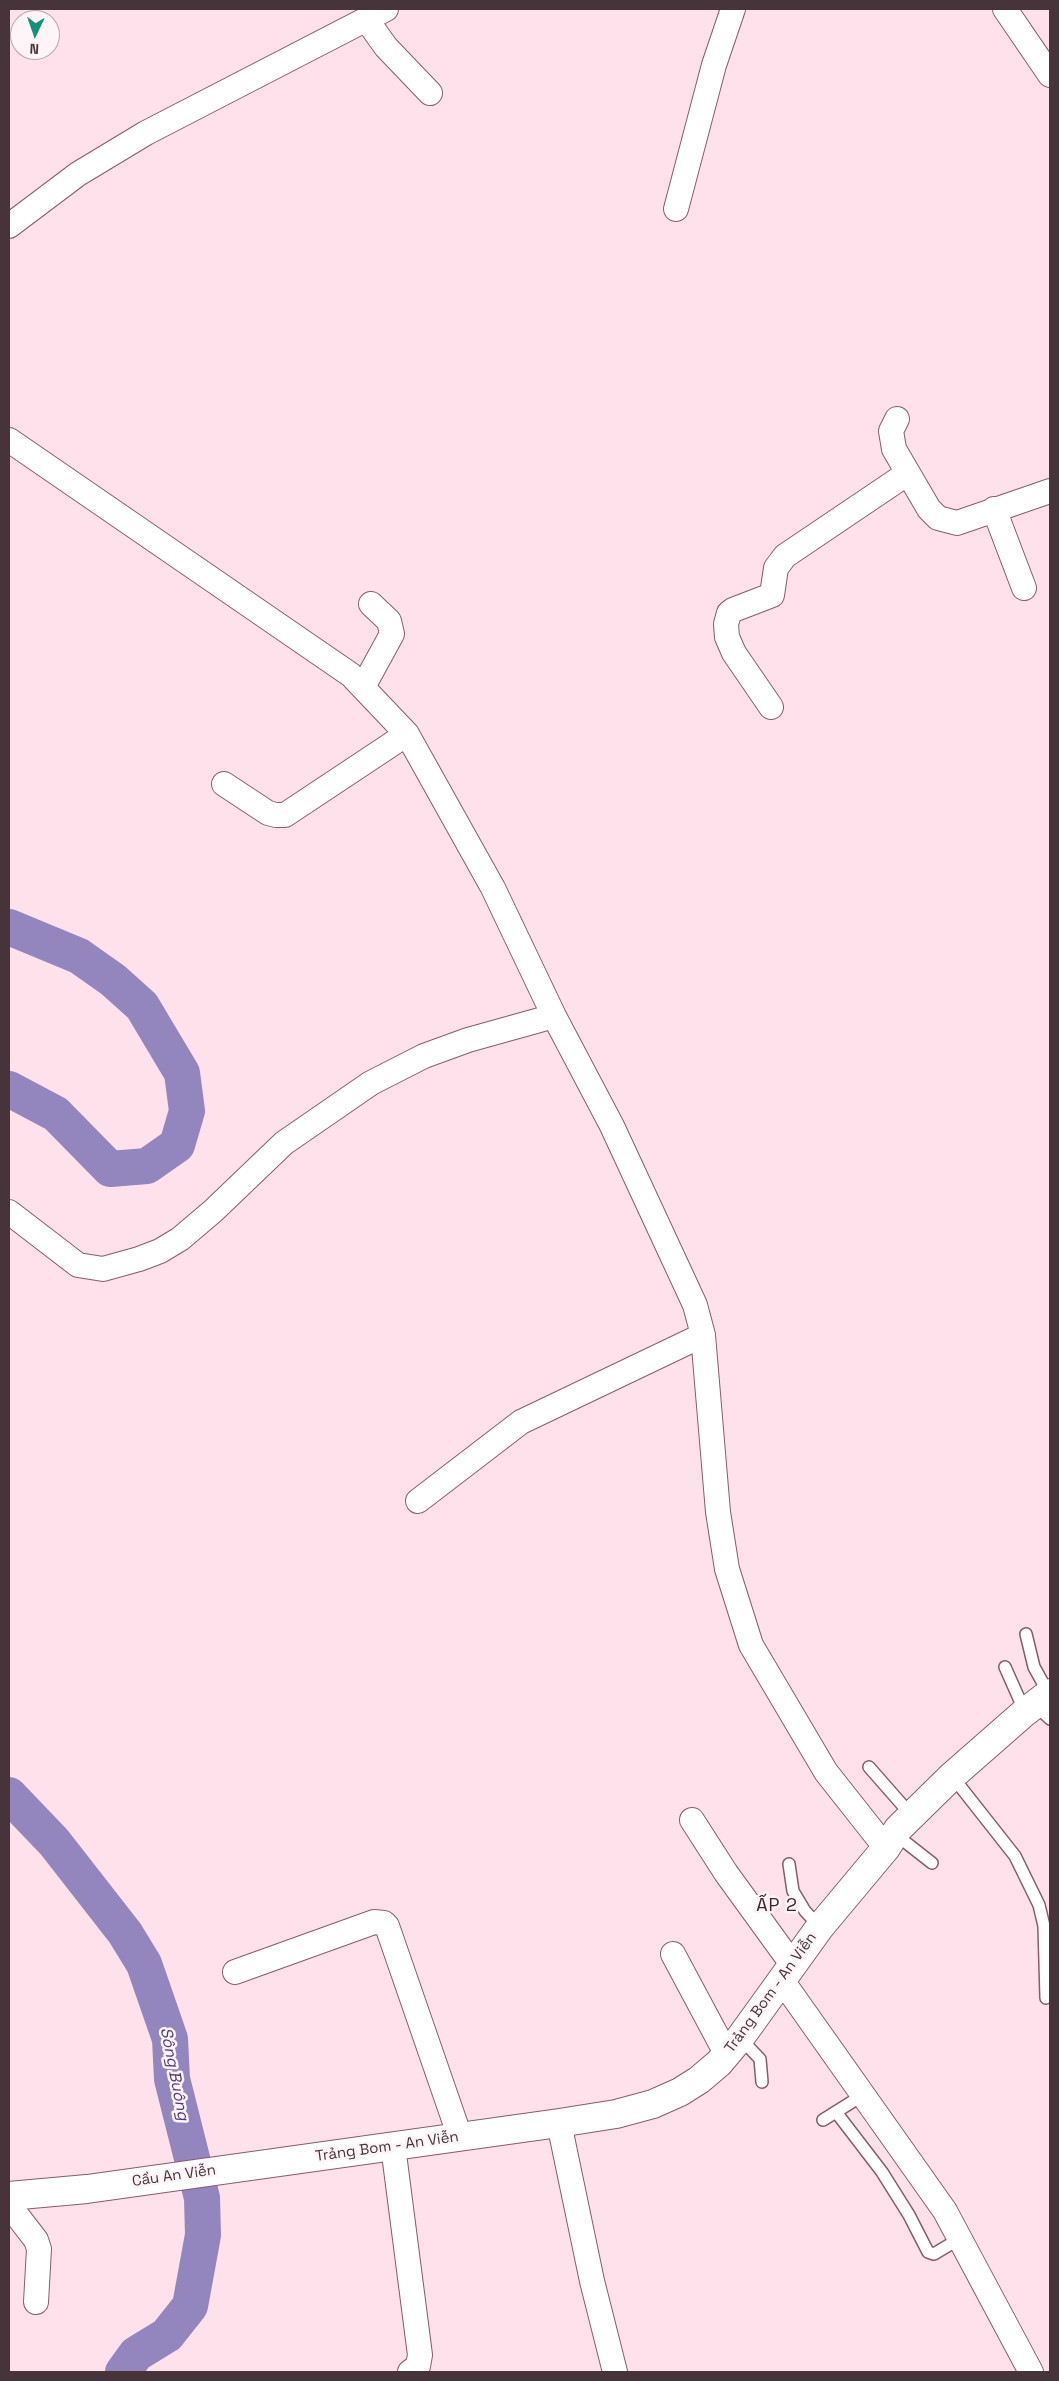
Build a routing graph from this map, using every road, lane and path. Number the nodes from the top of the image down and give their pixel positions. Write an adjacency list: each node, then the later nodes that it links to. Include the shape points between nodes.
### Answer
1 (733, 9): 6 (street, via 712,73)
2 (1006, 9): 4 (street)
3 (376, 14): 5 (street, via 386,47); 7 (street, via 146,133 78,174)
4 (1050, 75)
5 (430, 93)
6 (676, 209)
7 (9, 226)
8 (897, 419): 10 (street, via 891,431 894,449)
9 (9, 440): 15 (street, via 351,674)
10 (908, 473): 12 (street, via 928,509 938,518 957,523); 16 (street, via 785,556 776,568 772,595 729,614 727,637 734,653)
11 (1050, 492): 12 (street)
12 (994, 509): 13 (street)
13 (1024, 588)
14 (371, 604): 15 (street, via 389,621 392,634)
15 (363, 687): 17 (street)
16 (771, 707)
17 (407, 734): 18 (street, via 285,814 268,813); 19 (street, via 493,888)
18 (224, 784)
19 (554, 1016): 20 (street, via 424,1056 372,1083 284,1143 180,1239 139,1259 103,1269 78,1265); 21 (street, via 612,1126 668,1244 695,1305)
20 (9, 1212)
21 (703, 1335): 22 (street, via 521,1422); 29 (street, via 718,1512 727,1569 751,1645 826,1772)
22 (418, 1501)
23 (1026, 1634): 25 (lane)
24 (1005, 1667): 25 (lane)
25 (1042, 1705): 27 (main road, Trảng Bom - An Viễn)
26 (869, 1767): 29 (lane)
27 (952, 1776): 29 (main road, Trảng Bom - An Viễn); 36 (lane, via 1014,1856 1039,1906 1044,1926)
28 (692, 1820): 35 (street)
29 (897, 1833): 30 (lane); 32 (main road, Trảng Bom - An Viễn)
30 (932, 1863)
31 (789, 1864): 32 (lane, via 793,1891)
32 (820, 1927): 35 (main road, Trảng Bom - An Viễn)
33 (673, 1954): 37 (street)
34 (235, 1972): 43 (street, via 374,1922 384,1923)
35 (786, 1972): 37 (main road, Trảng Bom - An Viễn); 39 (street)
36 (1046, 1998)
37 (734, 2046): 38 (lane, via 760,2059); 42 (main road, Trảng Bom - An Viễn, via 700,2080 671,2096 616,2114)
38 (762, 2082)
39 (864, 2095): 40 (lane); 48 (street, via 945,2211)
40 (836, 2112): 41 (lane); 48 (lane, via 882,2172 928,2252 934,2254)
41 (823, 2120)
42 (559, 2123): 43 (main road, Trảng Bom - An Viễn); 51 (street)
43 (460, 2137): 44 (main road, Trảng Bom - An Viễn)
44 (393, 2146): 45 (main road, Trảng Bom - An Viễn); 50 (street, via 420,2355 418,2366)
45 (261, 2164): 46 (main road, Cầu An Viễn, via 88,2189)
46 (9, 2196)
47 (9, 2205): 49 (street, via 36,2240 39,2250)
48 (959, 2239): 52 (street)
49 (36, 2302)
50 (410, 2372)
51 (615, 2372)
52 (1031, 2372)

